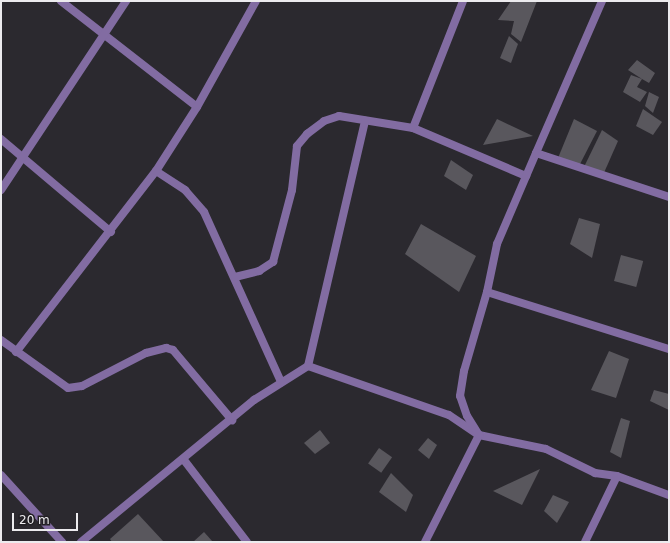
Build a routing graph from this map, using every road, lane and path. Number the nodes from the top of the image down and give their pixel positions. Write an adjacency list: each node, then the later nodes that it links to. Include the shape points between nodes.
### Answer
1 (61, 1): 6 (street)
2 (126, 1): 6 (street)
3 (463, 1): 9 (street)
4 (602, 1): 11 (street)
5 (255, 2): 7 (street)
6 (103, 35): 7 (street); 12 (street)
7 (197, 107): 13 (street)
8 (365, 121): 9 (street); 18 (street, via 339,116 324,121 307,134 297,146 292,190 273,262 259,271); 23 (street)
9 (412, 128): 14 (street)
10 (1, 139): 12 (street)
11 (536, 153): 14 (street); 16 (street)
12 (23, 156): 15 (street); 17 (street)
13 (156, 171): 17 (street); 18 (street, via 195,198)
14 (526, 176): 19 (street, via 497,244)
15 (1, 190)
16 (669, 197)
17 (112, 232): 22 (street)
18 (235, 277): 24 (street)
19 (487, 292): 21 (street); 26 (street, via 464,371 460,396 467,416)
20 (1, 340): 22 (street)
21 (669, 349)
22 (16, 352): 25 (street, via 68,388 82,386 146,353 166,348 173,350)
23 (308, 366): 24 (street); 26 (street, via 449,416)
24 (281, 382): 25 (street)
25 (232, 420): 27 (street)
26 (479, 435): 29 (street, via 546,449 595,473); 34 (street, via 439,519)
27 (184, 460): 32 (street); 33 (street)
28 (1, 475): 31 (street)
29 (617, 476): 30 (street); 35 (street)
30 (669, 495)
31 (62, 542)
32 (81, 542)
33 (248, 542)
34 (425, 542)
35 (585, 542)

